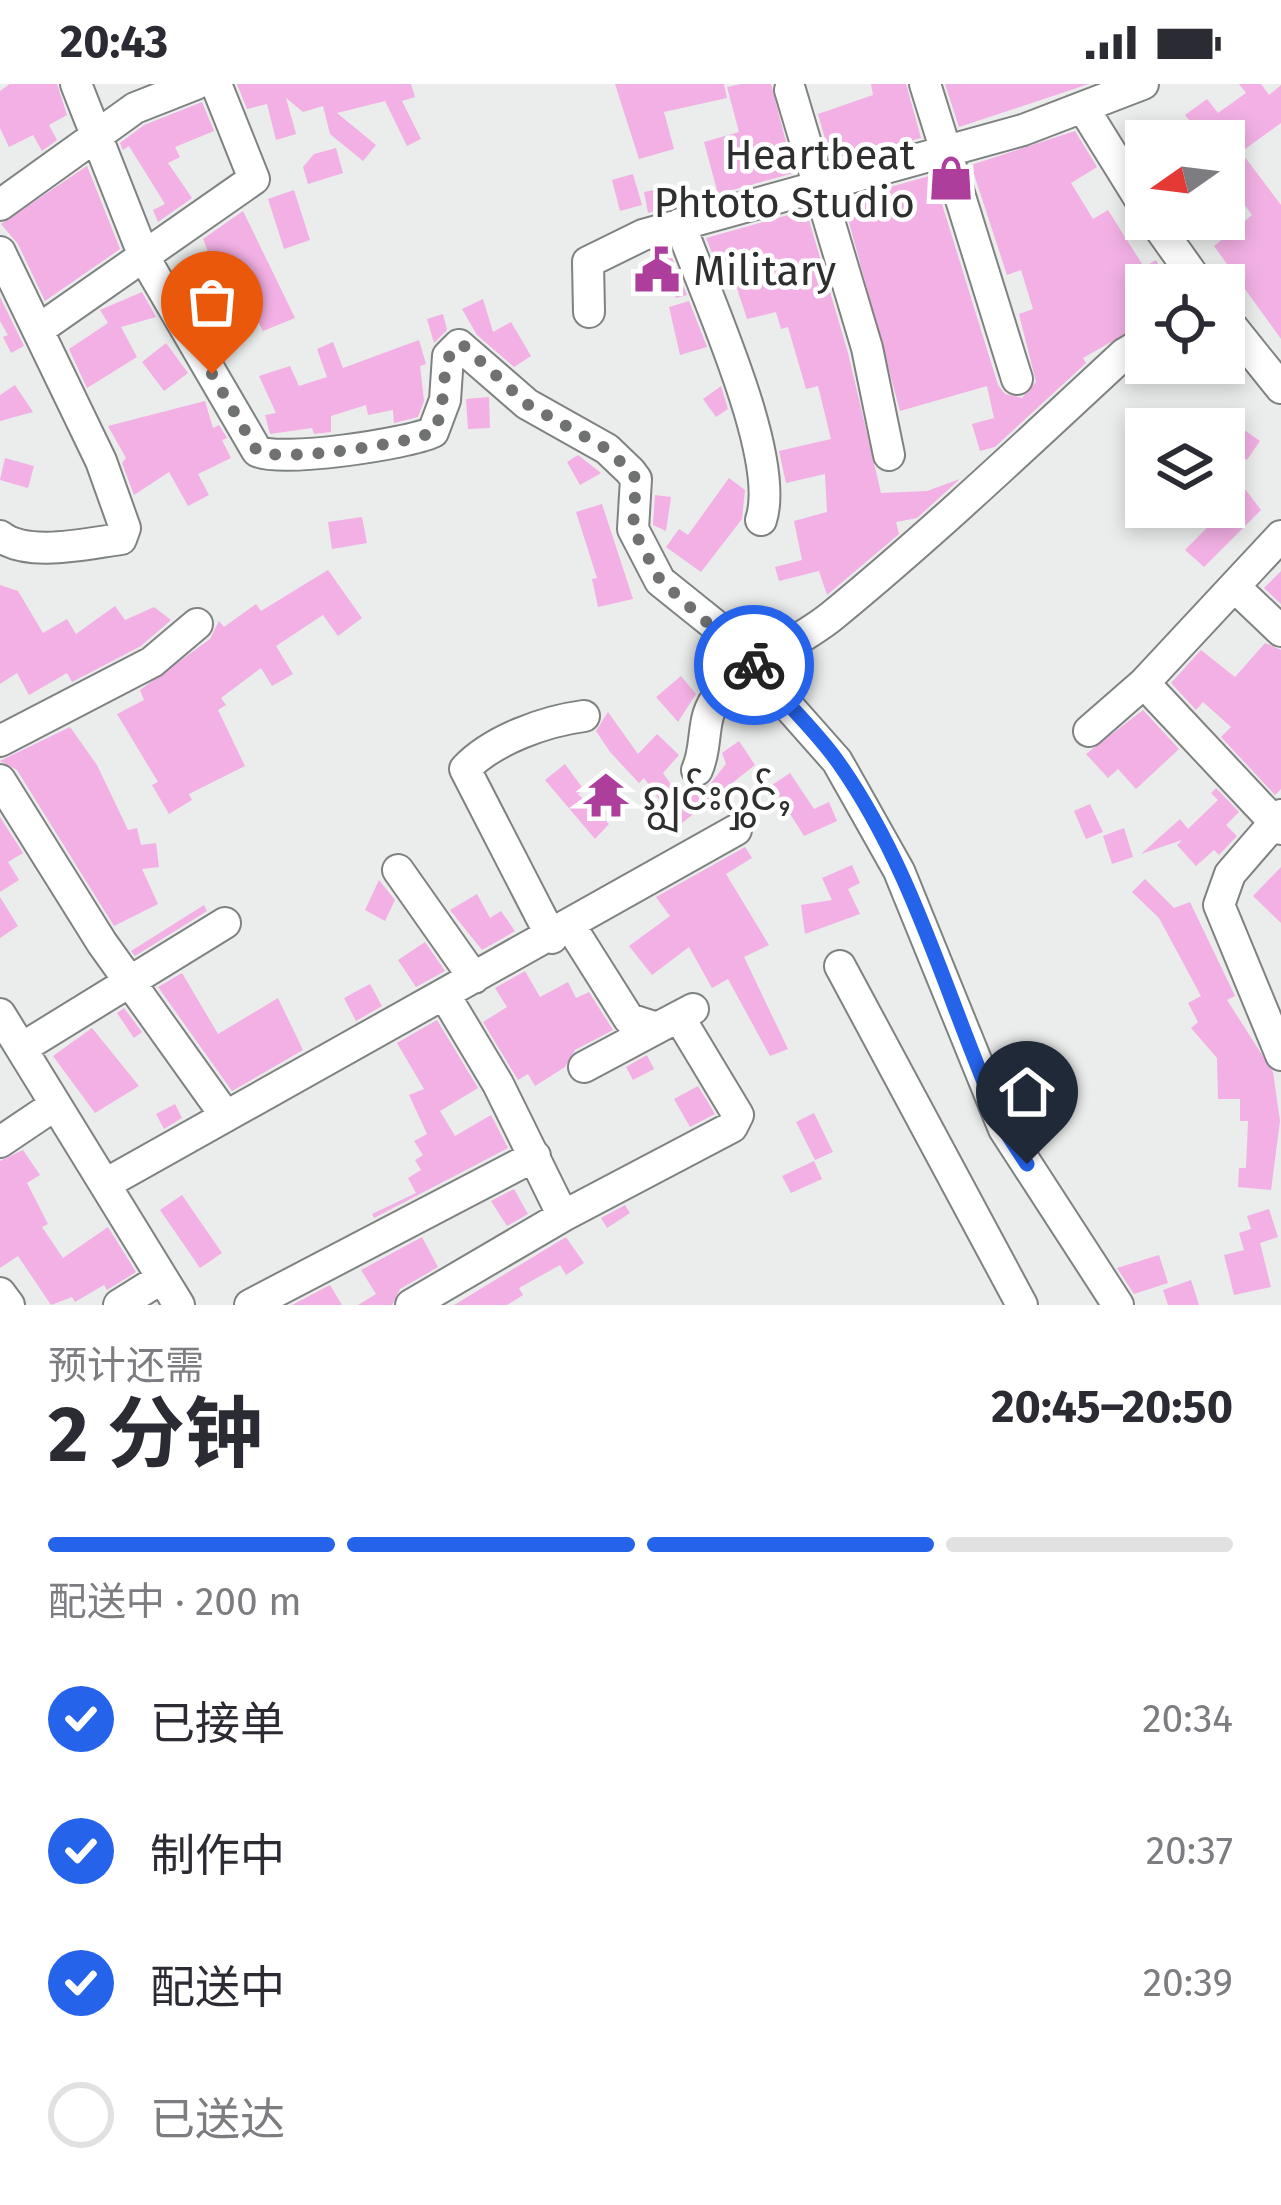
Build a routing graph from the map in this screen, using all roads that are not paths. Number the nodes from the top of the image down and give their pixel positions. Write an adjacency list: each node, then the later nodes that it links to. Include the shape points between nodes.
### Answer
1 (76, 84): 8 (street)
2 (196, 84): 8 (street)
3 (216, 84): 15 (street, via 254,179)
4 (925, 84): 9 (street)
5 (1143, 84): 7 (street)
6 (790, 90): 11 (street)
7 (1084, 109): 9 (street); 10 (street)
8 (94, 134): 12 (street); 15 (street)
9 (947, 152): 11 (street); 20 (street)
10 (1125, 175)
11 (822, 186): 13 (street); 22 (street)
12 (0, 205)
13 (680, 224): 16 (street, via 589,262); 23 (street, via 762,454)
14 (0, 252): 17 (street)
15 (145, 259): 17 (street); 29 (street, via 266,456 433,432 451,350 469,349 527,404 630,471 633,529 660,580)
16 (589, 312)
17 (38, 330): 24 (street, via 125,528 121,539 71,546)
18 (1245, 343): 21 (street)
19 (1125, 353): 29 (street, via 952,517 826,621)
20 (1017, 379)
21 (1281, 388)
22 (889, 455)
23 (760, 520)
24 (0, 536)
25 (1281, 536): 26 (street)
26 (1237, 589): 28 (street); 30 (street)
27 (197, 624): 33 (street, via 152,662)
28 (1281, 631)
29 (754, 664): 34 (street, via 717,697); 64 (street, via 862,801 899,871 1004,1129)
30 (1144, 683): 32 (street); 36 (street)
31 (584, 716): 40 (street, via 555,720 465,769)
32 (1089, 731)
33 (0, 741)
34 (698, 770)
35 (0, 780): 43 (street)
36 (1279, 822): 48 (street, via 1231,874 1219,905)
37 (736, 830): 40 (street)
38 (398, 870): 42 (street)
39 (225, 923): 43 (street)
40 (562, 932): 42 (street); 46 (street, via 629,1019)
41 (840, 966): 63 (street)
42 (474, 978): 44 (street)
43 (131, 981): 47 (street); 51 (street)
44 (444, 994): 51 (street); 53 (street)
45 (0, 1014): 47 (street)
46 (677, 1018): 49 (street); 55 (street, via 726,1089 738,1115 732,1127)
47 (22, 1048): 50 (street)
48 (1281, 1055)
49 (584, 1067)
50 (55, 1105): 52 (street); 54 (street)
51 (225, 1115): 54 (street)
52 (0, 1142)
53 (535, 1156): 55 (street); 61 (street)
54 (106, 1183): 56 (street)
55 (563, 1216): 62 (street)
56 (162, 1278): 59 (street); 60 (street)
57 (0, 1293): 58 (street)
58 (9, 1305)
59 (118, 1305)
60 (179, 1305)
61 (250, 1305)
62 (411, 1305)
63 (1022, 1305)
64 (1118, 1305)

